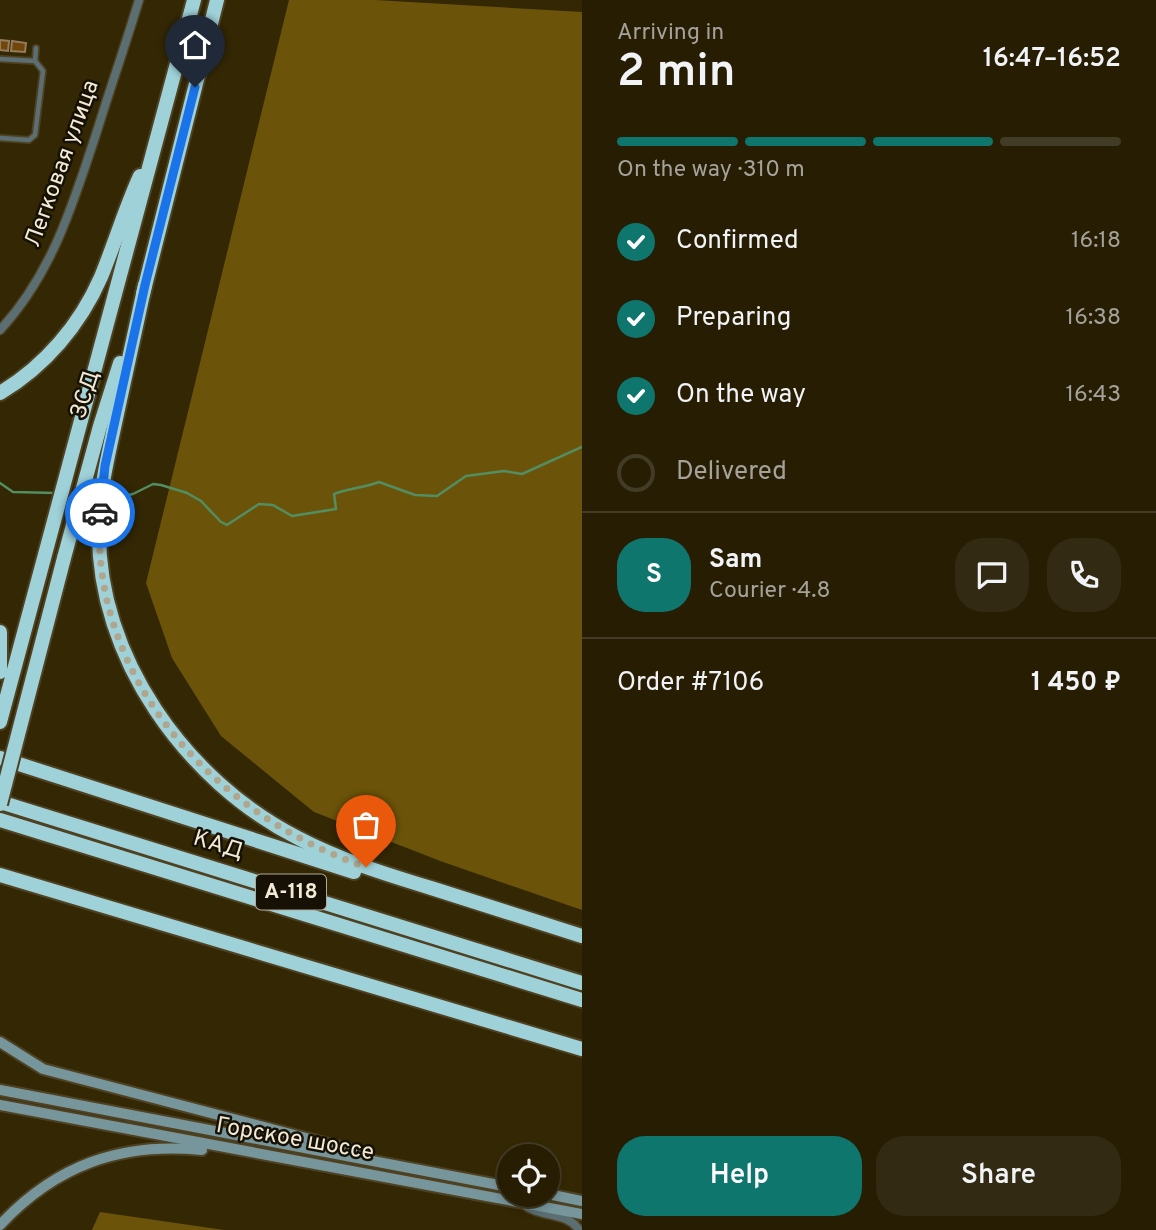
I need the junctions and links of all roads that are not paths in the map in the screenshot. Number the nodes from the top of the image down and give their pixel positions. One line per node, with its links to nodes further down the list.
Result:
1 (139, 0): 9 (street, Легковая улица)
2 (194, 0): 8 (highway, ЗСД)
3 (217, 0): 11 (highway, ЗСД)
4 (36, 48): 6 (lane)
5 (0, 59): 6 (lane)
6 (35, 61): 7 (lane)
7 (0, 138)
8 (156, 143): 10 (highway); 14 (highway, ЗСД)
9 (0, 330)
10 (0, 393)
11 (106, 428): 16 (highway, ЗСД, bridge); 19 (highway)
12 (0, 632): 13 (highway)
13 (0, 672)
14 (0, 722)
15 (0, 758): 20 (highway)
16 (0, 803): 21 (highway, КАД / А-118)
17 (0, 820): 22 (highway, КАД / А-118)
18 (0, 874): 24 (highway)
19 (582, 936)
20 (582, 945)
21 (582, 983)
22 (582, 1000)
23 (0, 1042): 28 (main road)
24 (578, 1048)
25 (0, 1090): 28 (main road, Горское шоссе)
26 (0, 1105): 27 (main road, Горское шоссе)
27 (270, 1157): 33 (main road, Горское шоссе); 38 (main road)
28 (423, 1170): 29 (main road, Горское шоссе)
29 (497, 1185)
30 (582, 1192): 31 (main road)
31 (560, 1193)
32 (560, 1196): 34 (main road)
33 (497, 1198)
34 (582, 1201)
35 (527, 1207): 40 (street)
36 (546, 1207): 37 (main road, Горское шоссе)
37 (582, 1214)
38 (0, 1225): 39 (lane)
39 (6, 1230)
40 (579, 1230)

